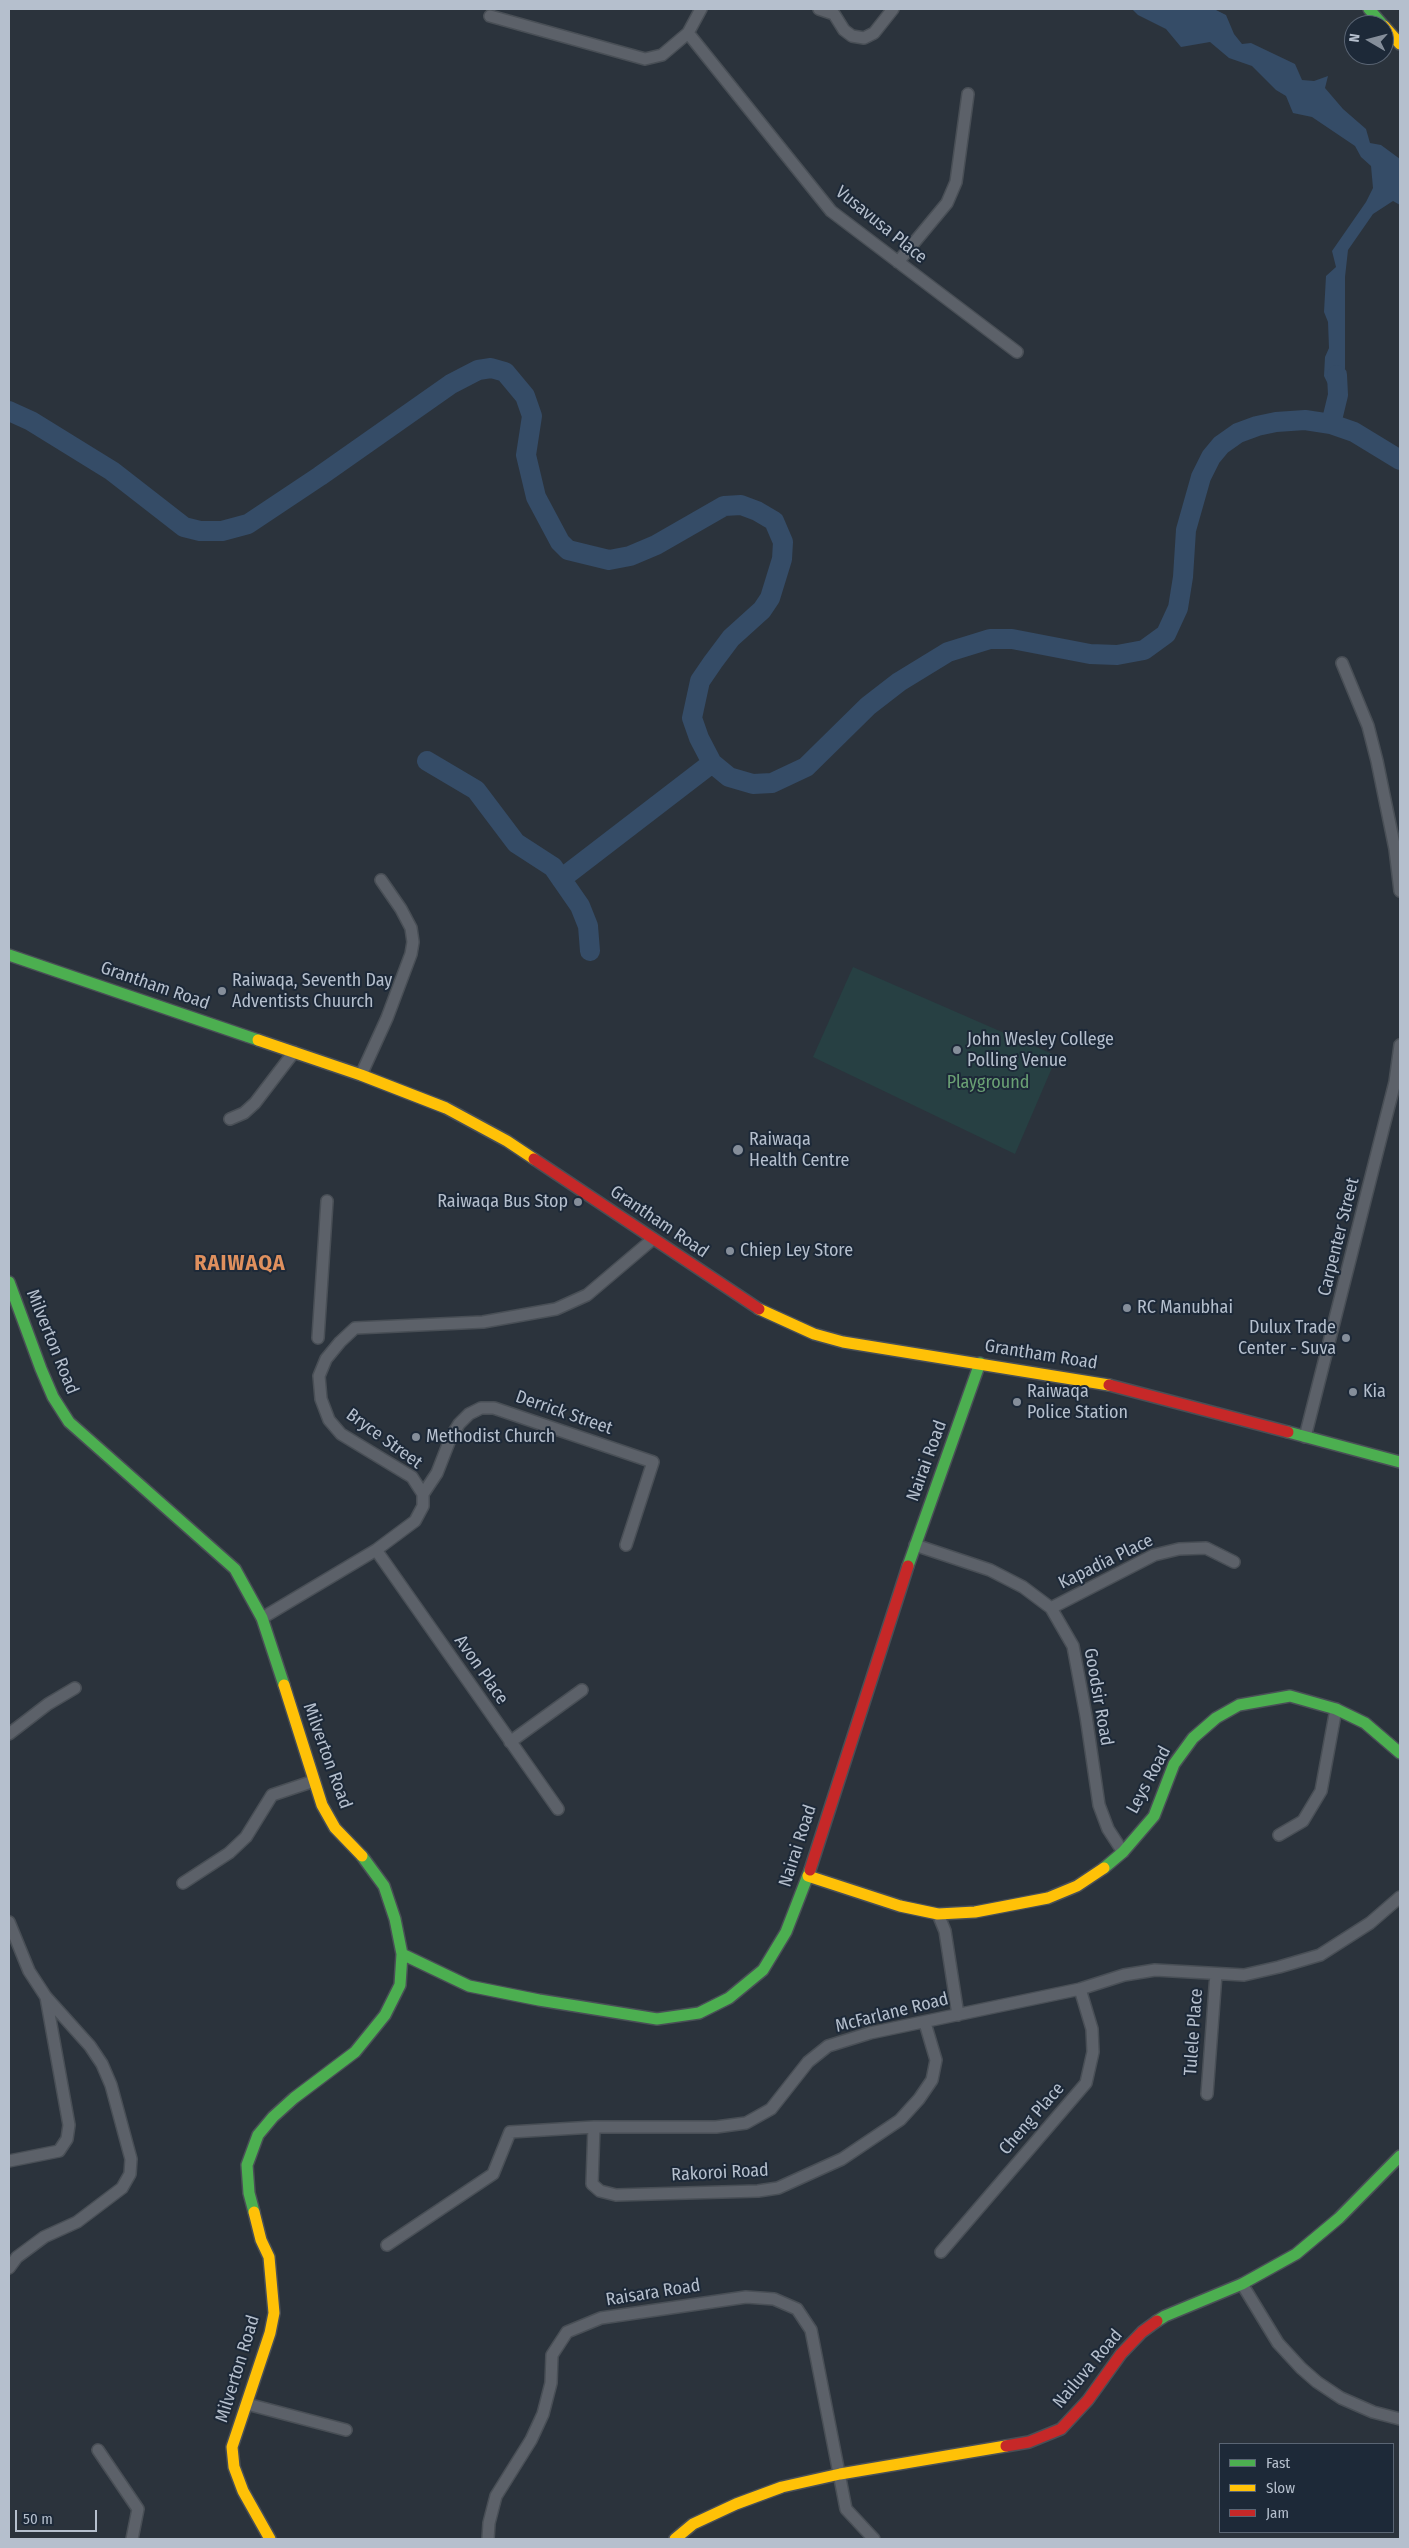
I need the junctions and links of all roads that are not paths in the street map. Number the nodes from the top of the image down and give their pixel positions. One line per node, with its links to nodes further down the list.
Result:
1 (701, 9): 5 (street)
2 (818, 9): 3 (street)
3 (893, 9)
4 (490, 16): 5 (street)
5 (688, 33): 7 (street, Vusavusa Place)
6 (968, 94): 7 (street)
7 (898, 262): 8 (street, Vusavusa Place)
8 (1017, 352)
9 (1342, 663): 11 (street)
10 (381, 880): 15 (street)
11 (1400, 891)
12 (9, 955): 14 (main road, Grantham Road)
13 (1400, 1045): 22 (street, Carpenter Street)
14 (294, 1052): 15 (main road, Grantham Road); 16 (street)
15 (361, 1074): 18 (main road, Grantham Road)
16 (230, 1119)
17 (327, 1201): 20 (street)
18 (653, 1239): 21 (main road, Grantham Road); 24 (street, Bryce Street)
19 (9, 1282): 30 (main road, Milverton Road)
20 (318, 1338)
21 (980, 1363): 22 (main road, Grantham Road); 25 (main road, Nairai Road)
22 (1306, 1437): 23 (main road, Grantham Road)
23 (1400, 1462)
24 (423, 1494): 26 (street, Derrick Street); 27 (street, Bryce Street)
25 (915, 1545): 29 (street, Goodsir Road); 41 (main road, Nairai Road)
26 (626, 1546)
27 (376, 1550): 30 (street, Bryce Street); 35 (street, Avon Place)
28 (1234, 1562): 29 (street, Kapadia Place)
29 (1051, 1608): 40 (street, Goodsir Road)
30 (262, 1618): 37 (main road, Milverton Road)
31 (74, 1688): 34 (street)
32 (582, 1690): 35 (street)
33 (1336, 1708): 36 (main road, Leys Road); 39 (street); 40 (main road, Leys Road)
34 (9, 1734)
35 (510, 1742): 38 (street, Avon Place)
36 (1400, 1753)
37 (314, 1780): 42 (street); 46 (main road, Milverton Road)
38 (558, 1809)
39 (1279, 1835)
40 (1123, 1852): 44 (main road, Leys Road)
41 (808, 1876): 44 (main road, Leys Road); 46 (main road, Nairai Road)
42 (184, 1883)
43 (1400, 1897): 47 (street, McFarlane Road)
44 (938, 1914): 50 (street)
45 (9, 1922): 49 (street)
46 (402, 1954): 60 (main road, Milverton Road)
47 (1216, 1974): 48 (street, McFarlane Road); 52 (street, Tulele Place)
48 (1080, 1988): 50 (street, McFarlane Road); 57 (street, Cheng Place)
49 (46, 1997): 55 (street); 58 (street)
50 (958, 2015): 51 (street, McFarlane Road)
51 (925, 2023): 53 (street, McFarlane Road); 53 (street, Rakoroi Road)
52 (1207, 2094)
53 (594, 2127): 56 (street, McFarlane Road)
54 (1400, 2156): 59 (main road, Nailuva Road)
55 (9, 2161)
56 (387, 2245)
57 (941, 2252)
58 (9, 2268)
59 (1242, 2284): 61 (street); 64 (main road, Nailuva Road)
60 (247, 2404): 62 (street); 66 (main road, Milverton Road)
61 (1400, 2419)
62 (346, 2430)
63 (98, 2450): 65 (street)
64 (840, 2474): 67 (street, Raisara Road); 68 (main road, Nailuva Road); 69 (street, Raisara Road)
65 (132, 2539)
66 (270, 2539)
67 (488, 2539)
68 (675, 2539)
69 (874, 2539)

